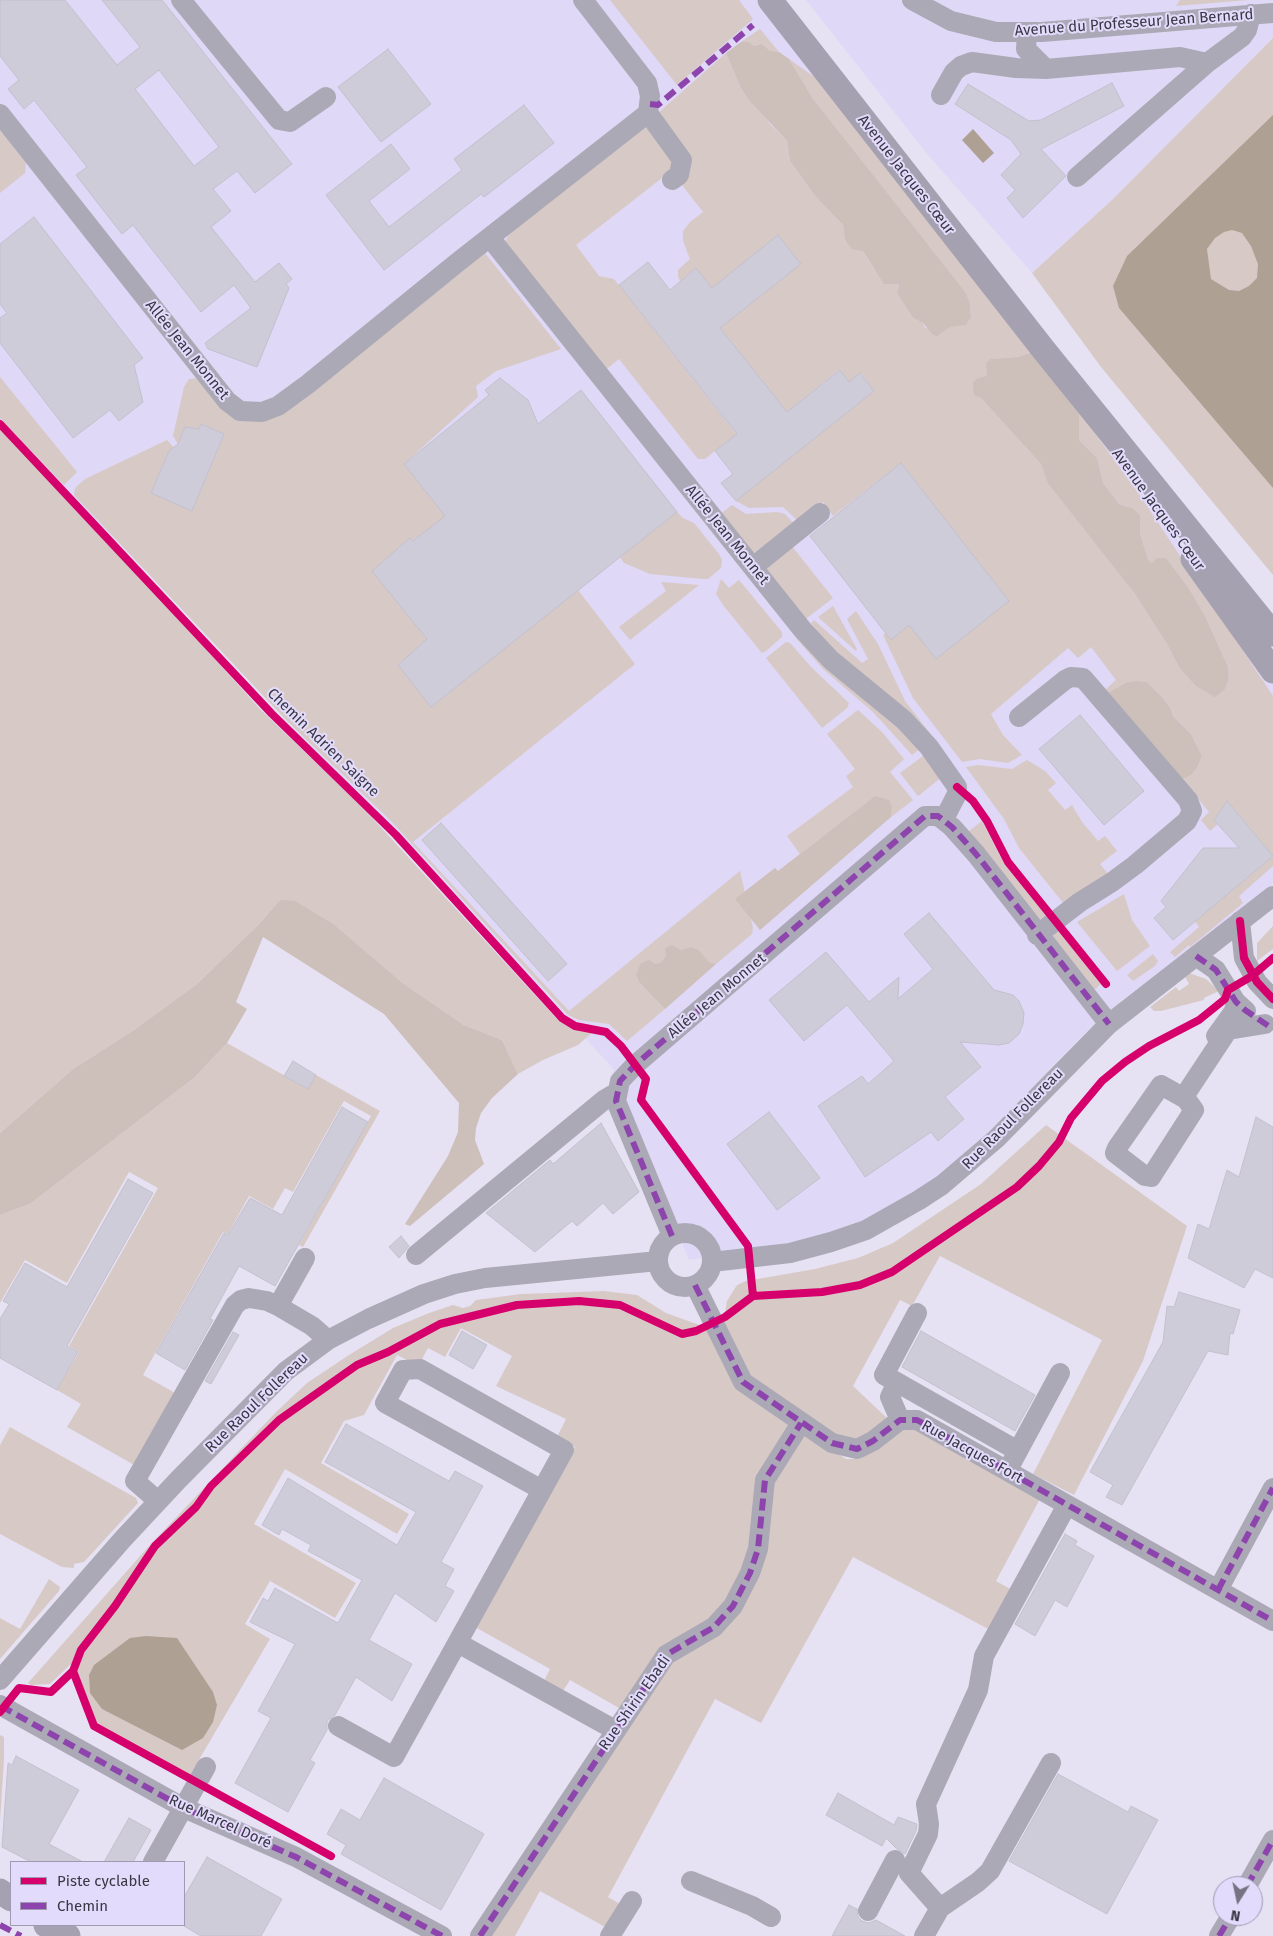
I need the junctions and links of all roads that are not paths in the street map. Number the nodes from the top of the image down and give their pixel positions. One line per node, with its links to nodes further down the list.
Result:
1 (181, 0): 11 (street)
2 (583, 0): 12 (street)
3 (770, 0): 17 (main road, Avenue Jacques Cœur)
4 (912, 0): 7 (street, Avenue du Professeur Jean Bernard)
5 (1273, 13): 6 (street, Avenue du Professeur Jean Bernard)
6 (1251, 14): 7 (street, Avenue du Professeur Jean Bernard); 8 (street)
7 (1027, 32): 9 (street)
8 (1207, 63): 9 (street); 14 (street)
9 (1046, 69): 10 (street)
10 (941, 95)
11 (326, 97)
12 (648, 113): 15 (street); 16 (street, Allée Jean Monnet)
13 (0, 114): 16 (street, Allée Jean Monnet)
14 (1077, 177)
15 (672, 180)
16 (490, 239): 19 (street, Allée Jean Monnet)
17 (1043, 349): 20 (main road, Avenue Jacques Cœur); 21 (main road, Avenue Jacques Cœur)
18 (820, 513): 19 (street)
19 (753, 567): 23 (street, Allée Jean Monnet)
20 (1273, 634)
21 (1273, 671)
22 (1019, 717): 26 (street)
23 (944, 819): 26 (street); 32 (street, Allée Jean Monnet)
24 (1273, 896): 25 (street, Rue Raoul Follereau)
25 (1240, 921): 27 (street, Rue Raoul Follereau); 28 (street)
26 (1037, 936): 30 (street)
27 (1196, 956): 29 (street); 30 (street, Rue Raoul Follereau)
28 (1273, 999)
29 (1236, 1002): 31 (street); 31 (street)
30 (1109, 1024): 37 (street, Rue Raoul Follereau)
31 (1269, 1026)
32 (616, 1093): 33 (street); 34 (street)
33 (672, 1236): 36 (street); 37 (street)
34 (416, 1255)
35 (305, 1258): 39 (street)
36 (658, 1261): 38 (street); 41 (street, Rue Raoul Follereau)
37 (712, 1262): 38 (street)
38 (695, 1285): 45 (street, Rue Jacques Fort)
39 (278, 1306): 41 (street); 50 (street)
40 (917, 1313): 43 (street)
41 (328, 1340): 50 (street, Rue Raoul Follereau)
42 (1060, 1373): 46 (street)
43 (897, 1382): 44 (street); 46 (street)
44 (900, 1420): 45 (street, Rue Jacques Fort); 47 (street, Rue Jacques Fort)
45 (801, 1423): 58 (street, Rue Shirin Ebadi)
46 (1018, 1451): 47 (street)
47 (1007, 1471): 51 (street, Rue Jacques Fort)
48 (1273, 1488): 52 (street)
49 (542, 1490): 49 (street); 54 (street)
50 (158, 1501): 55 (street, Rue Raoul Follereau)
51 (1067, 1505): 52 (street, Rue Jacques Fort); 68 (street)
52 (1218, 1590): 53 (street, Rue Jacques Fort)
53 (1273, 1621)
54 (458, 1642): 57 (street); 58 (street)
55 (0, 1680)
56 (0, 1705): 61 (street, Rue Marcel Doré)
57 (338, 1726)
58 (615, 1730): 73 (street, Rue Shirin Ebadi)
59 (1051, 1763): 68 (street)
60 (206, 1767): 61 (street)
61 (184, 1808): 64 (street); 71 (street, Rue Marcel Doré)
62 (1273, 1840): 65 (street)
63 (895, 1860): 69 (street)
64 (154, 1861)
65 (1253, 1876)
66 (691, 1881): 70 (street)
67 (632, 1901): 74 (street)
68 (940, 1908): 75 (street)
69 (868, 1910)
70 (771, 1917)
71 (417, 1930): 72 (street, Rue Marcel Doré)
72 (442, 1936)
73 (480, 1936)
74 (610, 1936)
75 (924, 1936)

